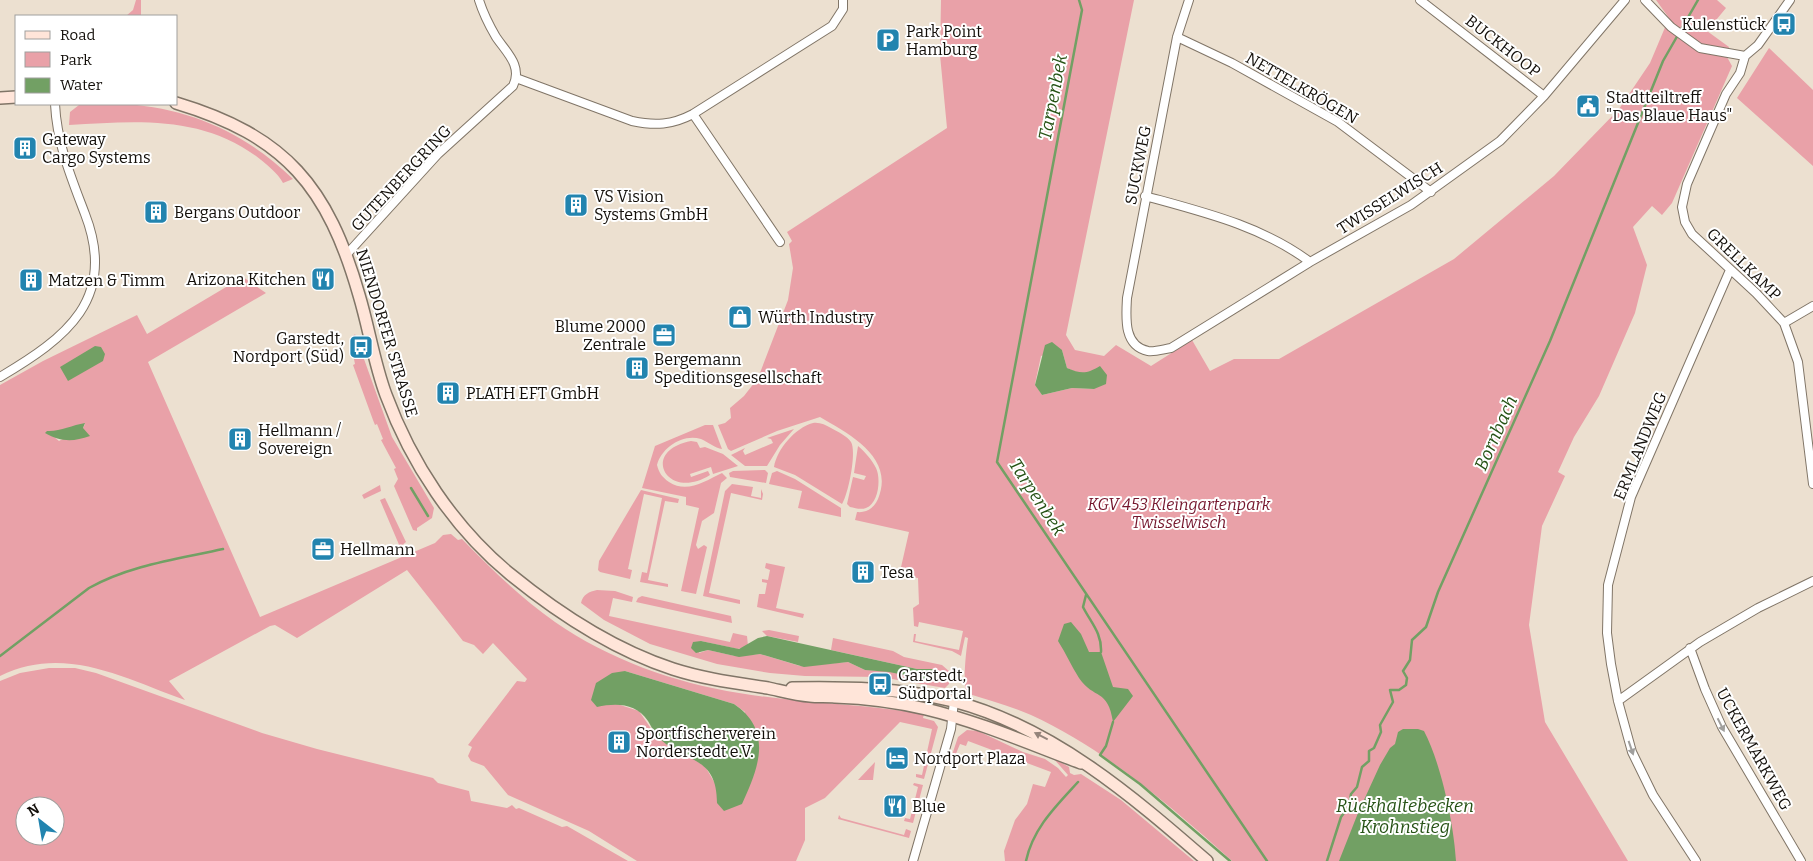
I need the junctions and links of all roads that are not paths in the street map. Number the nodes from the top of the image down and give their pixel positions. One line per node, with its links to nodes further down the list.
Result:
1 (480, 0): 10 (street)
2 (843, 0): 16 (street)
3 (1189, 0): 8 (street, SUCKWEG)
4 (1420, 0): 11 (street, BUCKHOOP)
5 (1625, 0): 11 (street, TWISSELWISCH)
6 (1645, 0): 9 (street)
7 (1790, 0): 9 (street)
8 (1177, 38): 17 (street, NETTELKRÖGEN); 18 (street, SUCKWEG)
9 (1745, 56): 22 (street, GRELLKAMP)
10 (516, 78): 16 (street); 20 (street, GUTENBERGRING)
11 (1544, 96): 17 (street, TWISSELWISCH)
12 (15, 97): 13 (main road)
13 (0, 98)
14 (178, 104): 20 (main road, NIENDORFER STRASSE)
15 (56, 105): 26 (street)
16 (693, 114): 19 (street)
17 (1431, 192): 21 (street, TWISSELWISCH)
18 (1145, 196): 21 (street); 25 (street, SUCKWEG)
19 (780, 242)
20 (347, 254): 30 (main road, NIENDORFER STRASSE)
21 (1310, 262): 25 (street, TWISSELWISCH)
22 (1730, 270): 24 (street, GRELLKAMP); 32 (street, ERMLANDWEG)
23 (1813, 306): 24 (street)
24 (1784, 324): 27 (street, GRELLKAMP)
25 (1130, 338)
26 (0, 377)
27 (1813, 484)
28 (1813, 581): 29 (street)
29 (1690, 648): 32 (street); 38 (street, UCKERMARKWEG, one-way to 38)
30 (768, 688): 31 (main road, NIENDORFER STRASSE); 33 (main road, NIENDORFER STRASSE)
31 (954, 701): 33 (street); 34 (main road, NIENDORFER STRASSE, one-way to 31)
32 (1618, 701): 37 (street, ERMLANDWEG, one-way to 37)
33 (952, 716): 34 (main road, NIENDORFER STRASSE); 35 (street)
34 (1081, 763): 36 (main road, NIENDORFER STRASSE)
35 (913, 861)
36 (1207, 861)
37 (1696, 861)
38 (1801, 861)

